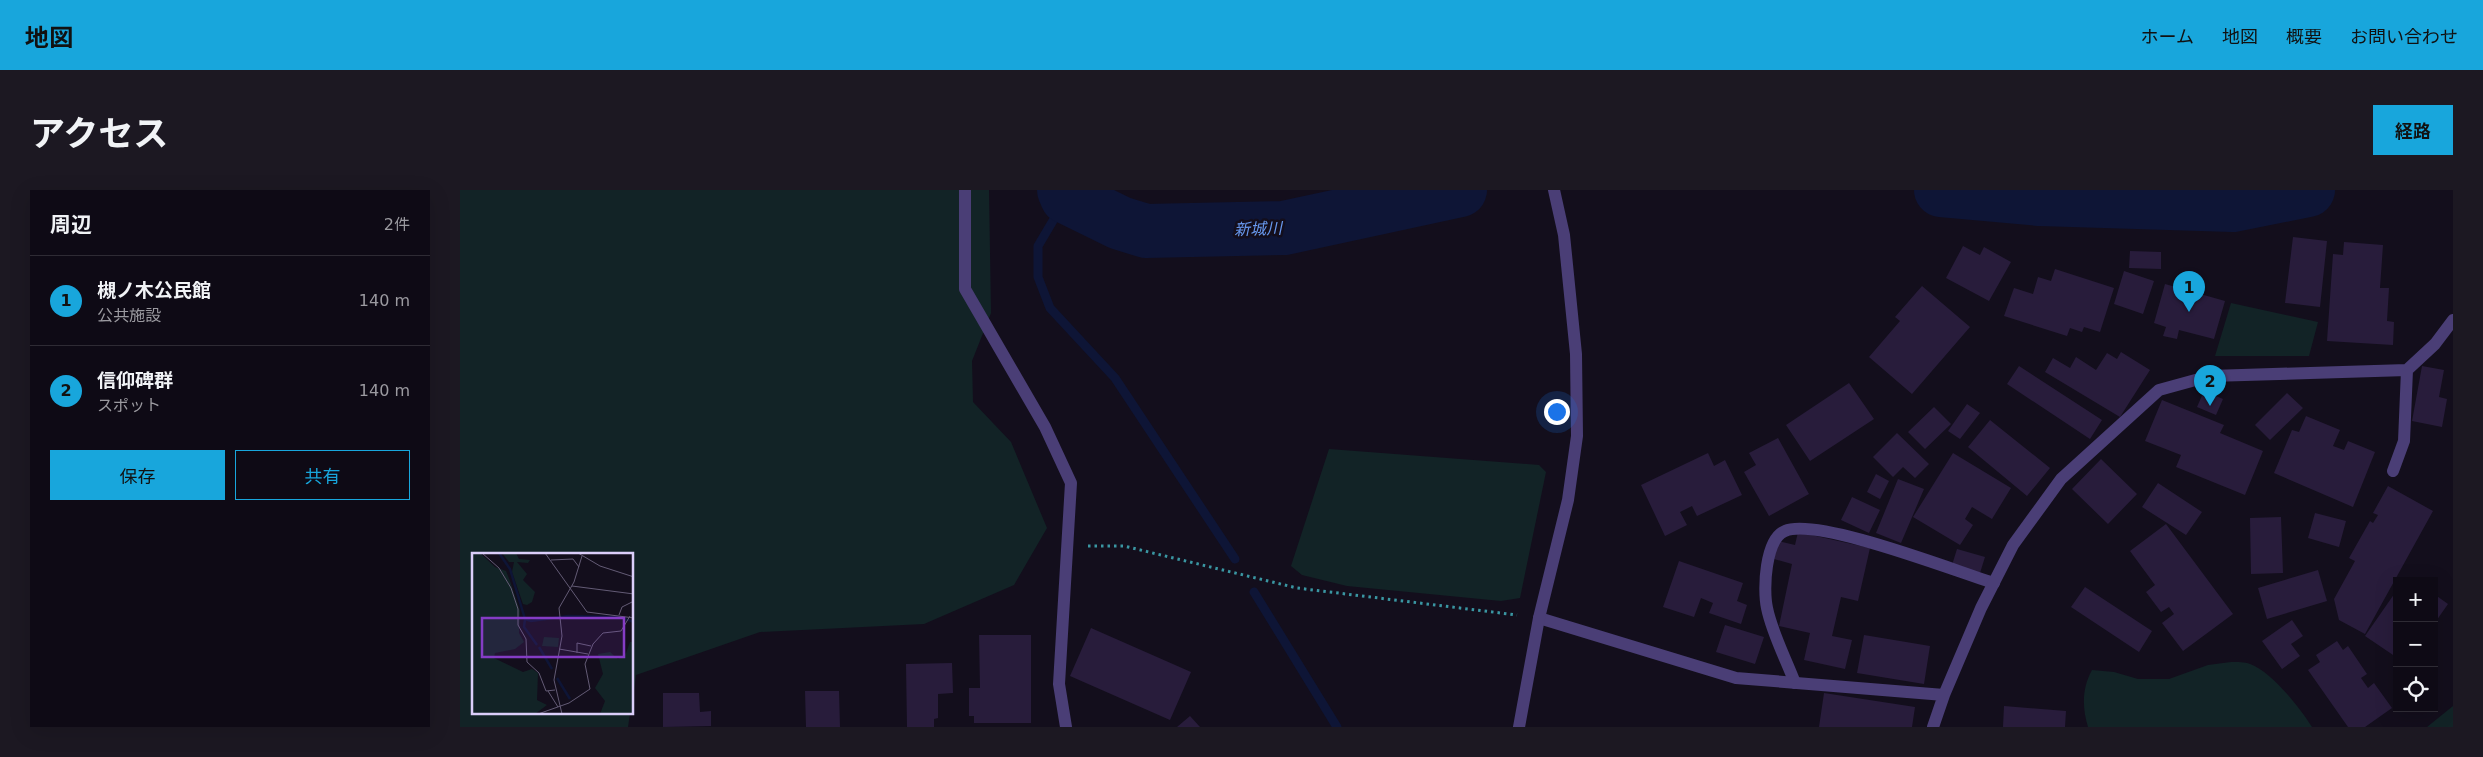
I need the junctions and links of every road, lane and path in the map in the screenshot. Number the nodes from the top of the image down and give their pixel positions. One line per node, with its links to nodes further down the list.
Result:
1 (965, 190): 6 (street)
2 (1554, 190): 8 (street)
3 (2453, 320): 4 (street)
4 (2407, 370): 5 (street); 7 (street)
5 (2393, 471)
6 (1067, 546): 8 (path); 11 (street)
7 (1994, 583): 9 (street); 10 (street)
8 (1539, 618): 9 (street); 12 (street)
9 (1795, 683): 10 (street)
10 (1944, 695): 13 (street)
11 (1066, 727)
12 (1519, 727)
13 (1933, 727)

